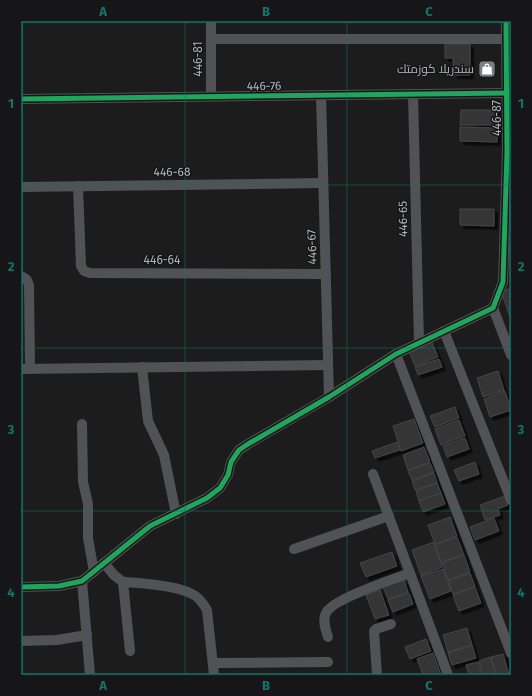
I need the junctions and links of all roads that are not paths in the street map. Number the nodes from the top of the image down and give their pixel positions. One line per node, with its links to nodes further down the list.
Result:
1 (211, 21): 3 (street, 446-81)
2 (506, 21): 4 (street, 446-87)
3 (211, 39): 4 (street); 9 (street, 446-81)
4 (506, 39): 5 (street, 446-87)
5 (509, 63): 6 (street, 446-87)
6 (506, 93): 7 (street, 446-76); 11 (street, 446-87)
7 (413, 94): 8 (street, 446-76); 20 (street, 446-65)
8 (321, 95): 9 (street, 446-76); 12 (street, 446-67)
9 (211, 96): 10 (street, 446-76)
10 (21, 98)
11 (509, 152): 15 (street, 446-87)
12 (323, 183): 14 (street, 446-68); 16 (street, 446-67)
13 (21, 186): 14 (street, 446-68)
14 (78, 186): 16 (street, 446-64)
15 (508, 259): 18 (street, 446-87)
16 (326, 274): 23 (street, 446-67)
17 (21, 276): 25 (street)
18 (493, 308): 19 (street); 22 (street)
19 (444, 331): 20 (street); 29 (street)
20 (419, 343): 21 (street)
21 (396, 354): 26 (street); 44 (street)
22 (511, 354)
23 (328, 365): 24 (street); 26 (street, 446-67)
24 (142, 367): 25 (street); 30 (street)
25 (25, 368)
26 (329, 397): 30 (street)
27 (82, 424): 34 (street)
28 (374, 474): 31 (street)
29 (511, 500)
30 (176, 514): 33 (street)
31 (389, 516): 32 (street); 35 (street)
32 (294, 549)
33 (104, 563): 34 (street); 37 (street)
34 (94, 572): 36 (street)
35 (410, 573): 41 (street); 50 (street)
36 (82, 581): 38 (street); 40 (street)
37 (123, 582): 43 (street); 46 (street)
38 (21, 587)
39 (391, 624): 49 (street)
40 (87, 635): 42 (street); 47 (street)
41 (328, 637)
42 (21, 641)
43 (130, 651)
44 (511, 653)
45 (328, 662): 46 (street)
46 (214, 663): 48 (street)
47 (90, 675)
48 (214, 675)
49 (377, 675)
50 (448, 675)

